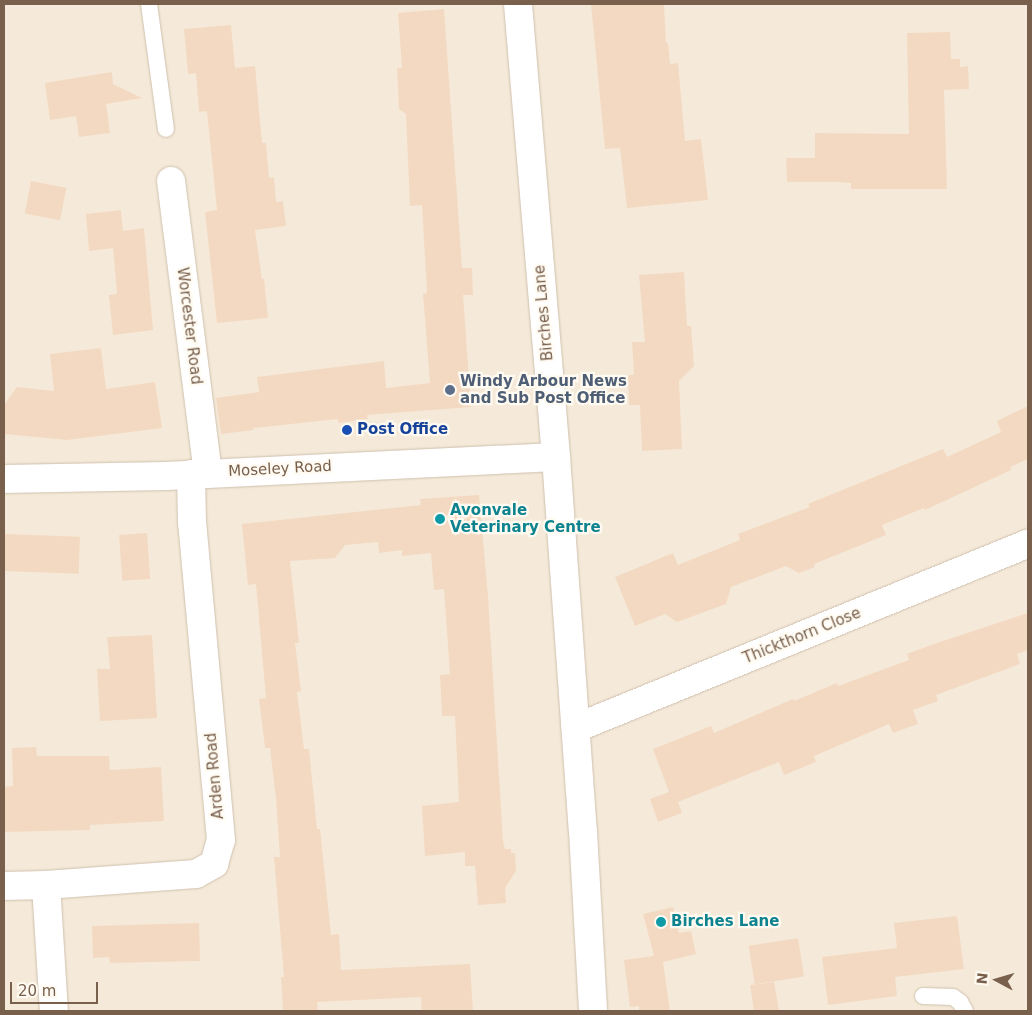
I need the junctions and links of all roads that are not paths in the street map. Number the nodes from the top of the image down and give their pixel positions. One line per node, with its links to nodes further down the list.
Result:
1 (149, 4): 3 (lane)
2 (518, 4): 5 (street, Birches Lane)
3 (166, 129)
4 (171, 181): 6 (street, Worcester Road)
5 (556, 457): 6 (street, Moseley Road); 9 (street, Birches Lane)
6 (199, 473): 7 (street, Moseley Road); 10 (street, Arden Road)
7 (4, 478)
8 (1028, 544): 9 (street, Thickthorn Close)
9 (576, 728): 14 (street, Birches Lane)
10 (46, 885): 11 (street, Arden Road); 13 (street)
11 (4, 886)
12 (923, 996): 15 (lane)
13 (54, 1011)
14 (592, 1011)
15 (965, 1011)

